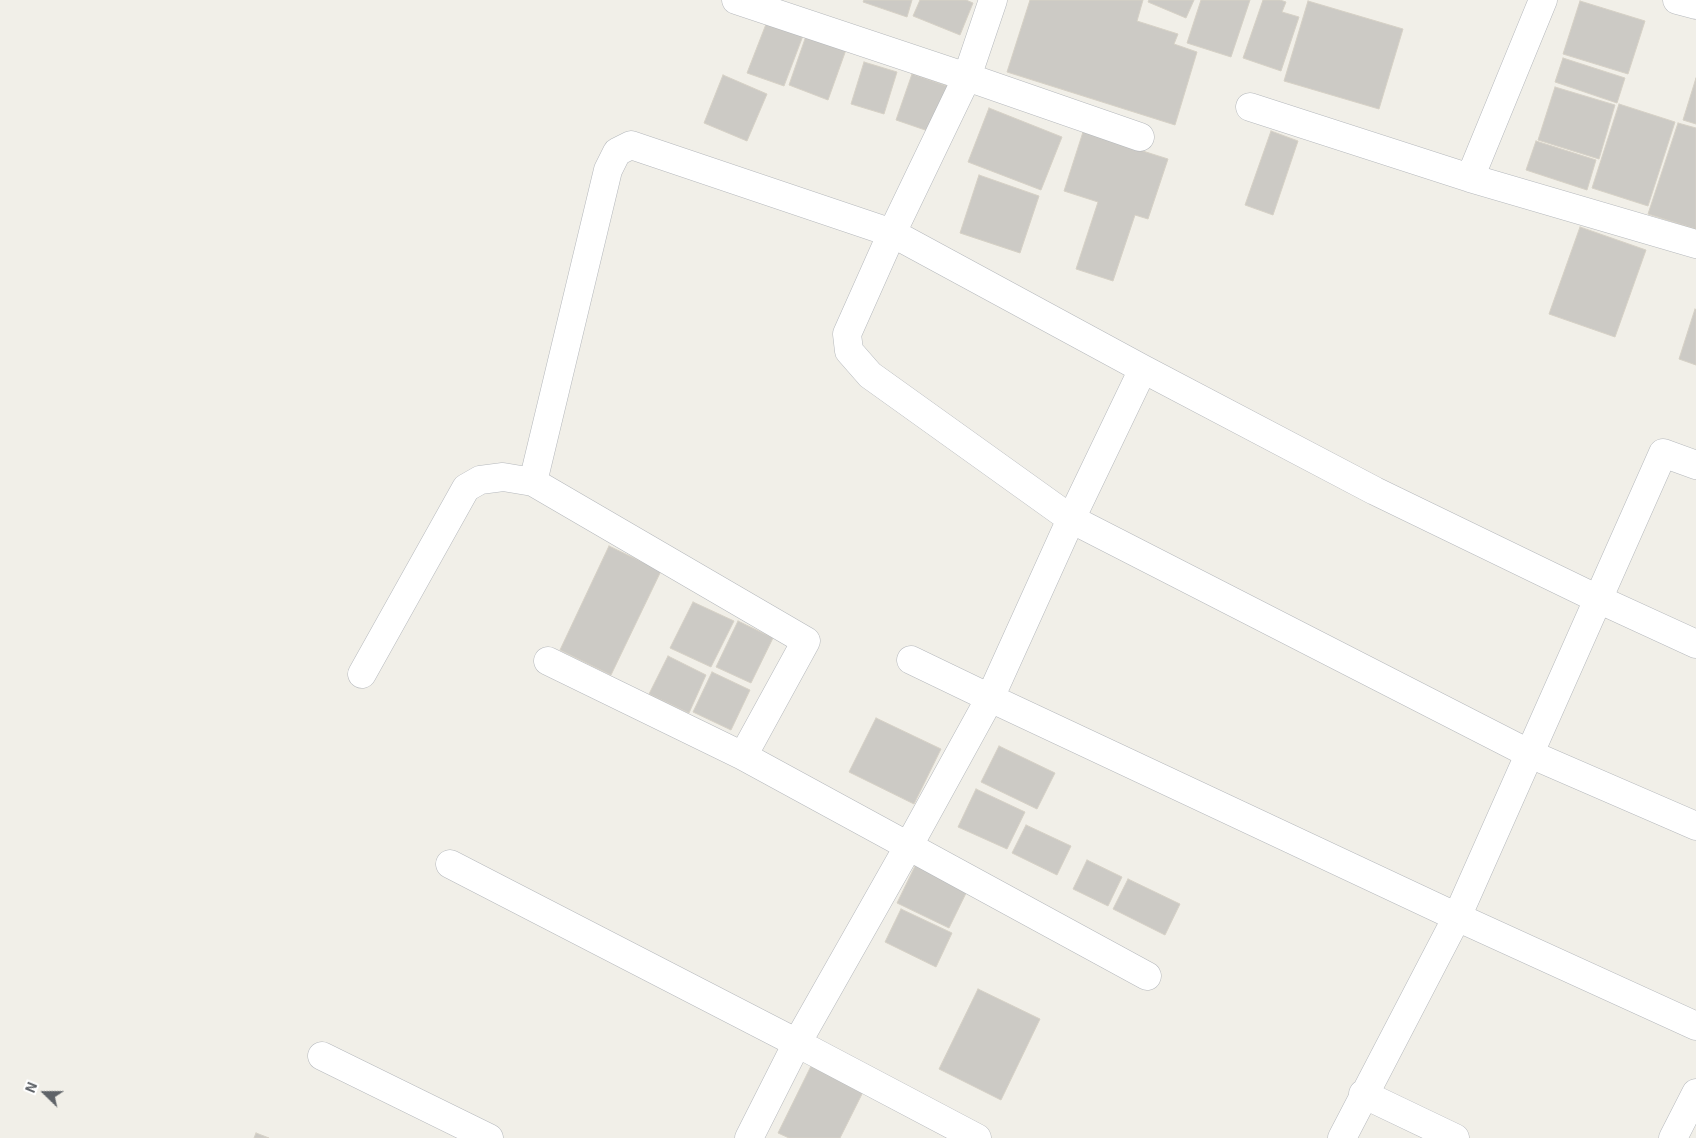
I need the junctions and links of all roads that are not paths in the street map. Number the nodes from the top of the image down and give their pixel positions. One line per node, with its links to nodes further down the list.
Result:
1 (736, 0): 6 (street)
2 (993, 0): 6 (street)
3 (1543, 0): 9 (street)
4 (1677, 0): 5 (street)
5 (1696, 5)
6 (967, 77): 8 (street); 10 (street)
7 (1250, 107): 9 (street)
8 (1140, 137)
9 (1470, 178): 11 (street)
10 (892, 232): 12 (street); 14 (street); 15 (street)
11 (1696, 244)
12 (1143, 369): 15 (street); 16 (street)
13 (1696, 465): 16 (street)
14 (533, 482): 20 (street); 23 (street)
15 (1071, 519): 21 (street); 22 (street)
16 (1598, 599): 17 (street); 22 (street)
17 (1696, 644)
18 (911, 660): 21 (street)
19 (548, 661): 23 (street)
20 (362, 674)
21 (990, 698): 25 (street); 27 (street)
22 (1530, 754): 24 (street); 27 (street)
23 (743, 756): 25 (street)
24 (1696, 826)
25 (908, 847): 28 (street); 30 (street)
26 (450, 864): 30 (street)
27 (1458, 917): 29 (street); 33 (street)
28 (1147, 976)
29 (1696, 1026)
30 (797, 1043): 35 (street); 36 (street)
31 (322, 1056): 34 (street)
32 (1696, 1093): 39 (street)
33 (1364, 1094): 37 (street); 38 (street)
34 (489, 1138)
35 (749, 1138)
36 (977, 1138)
37 (1342, 1138)
38 (1455, 1138)
39 (1673, 1138)

